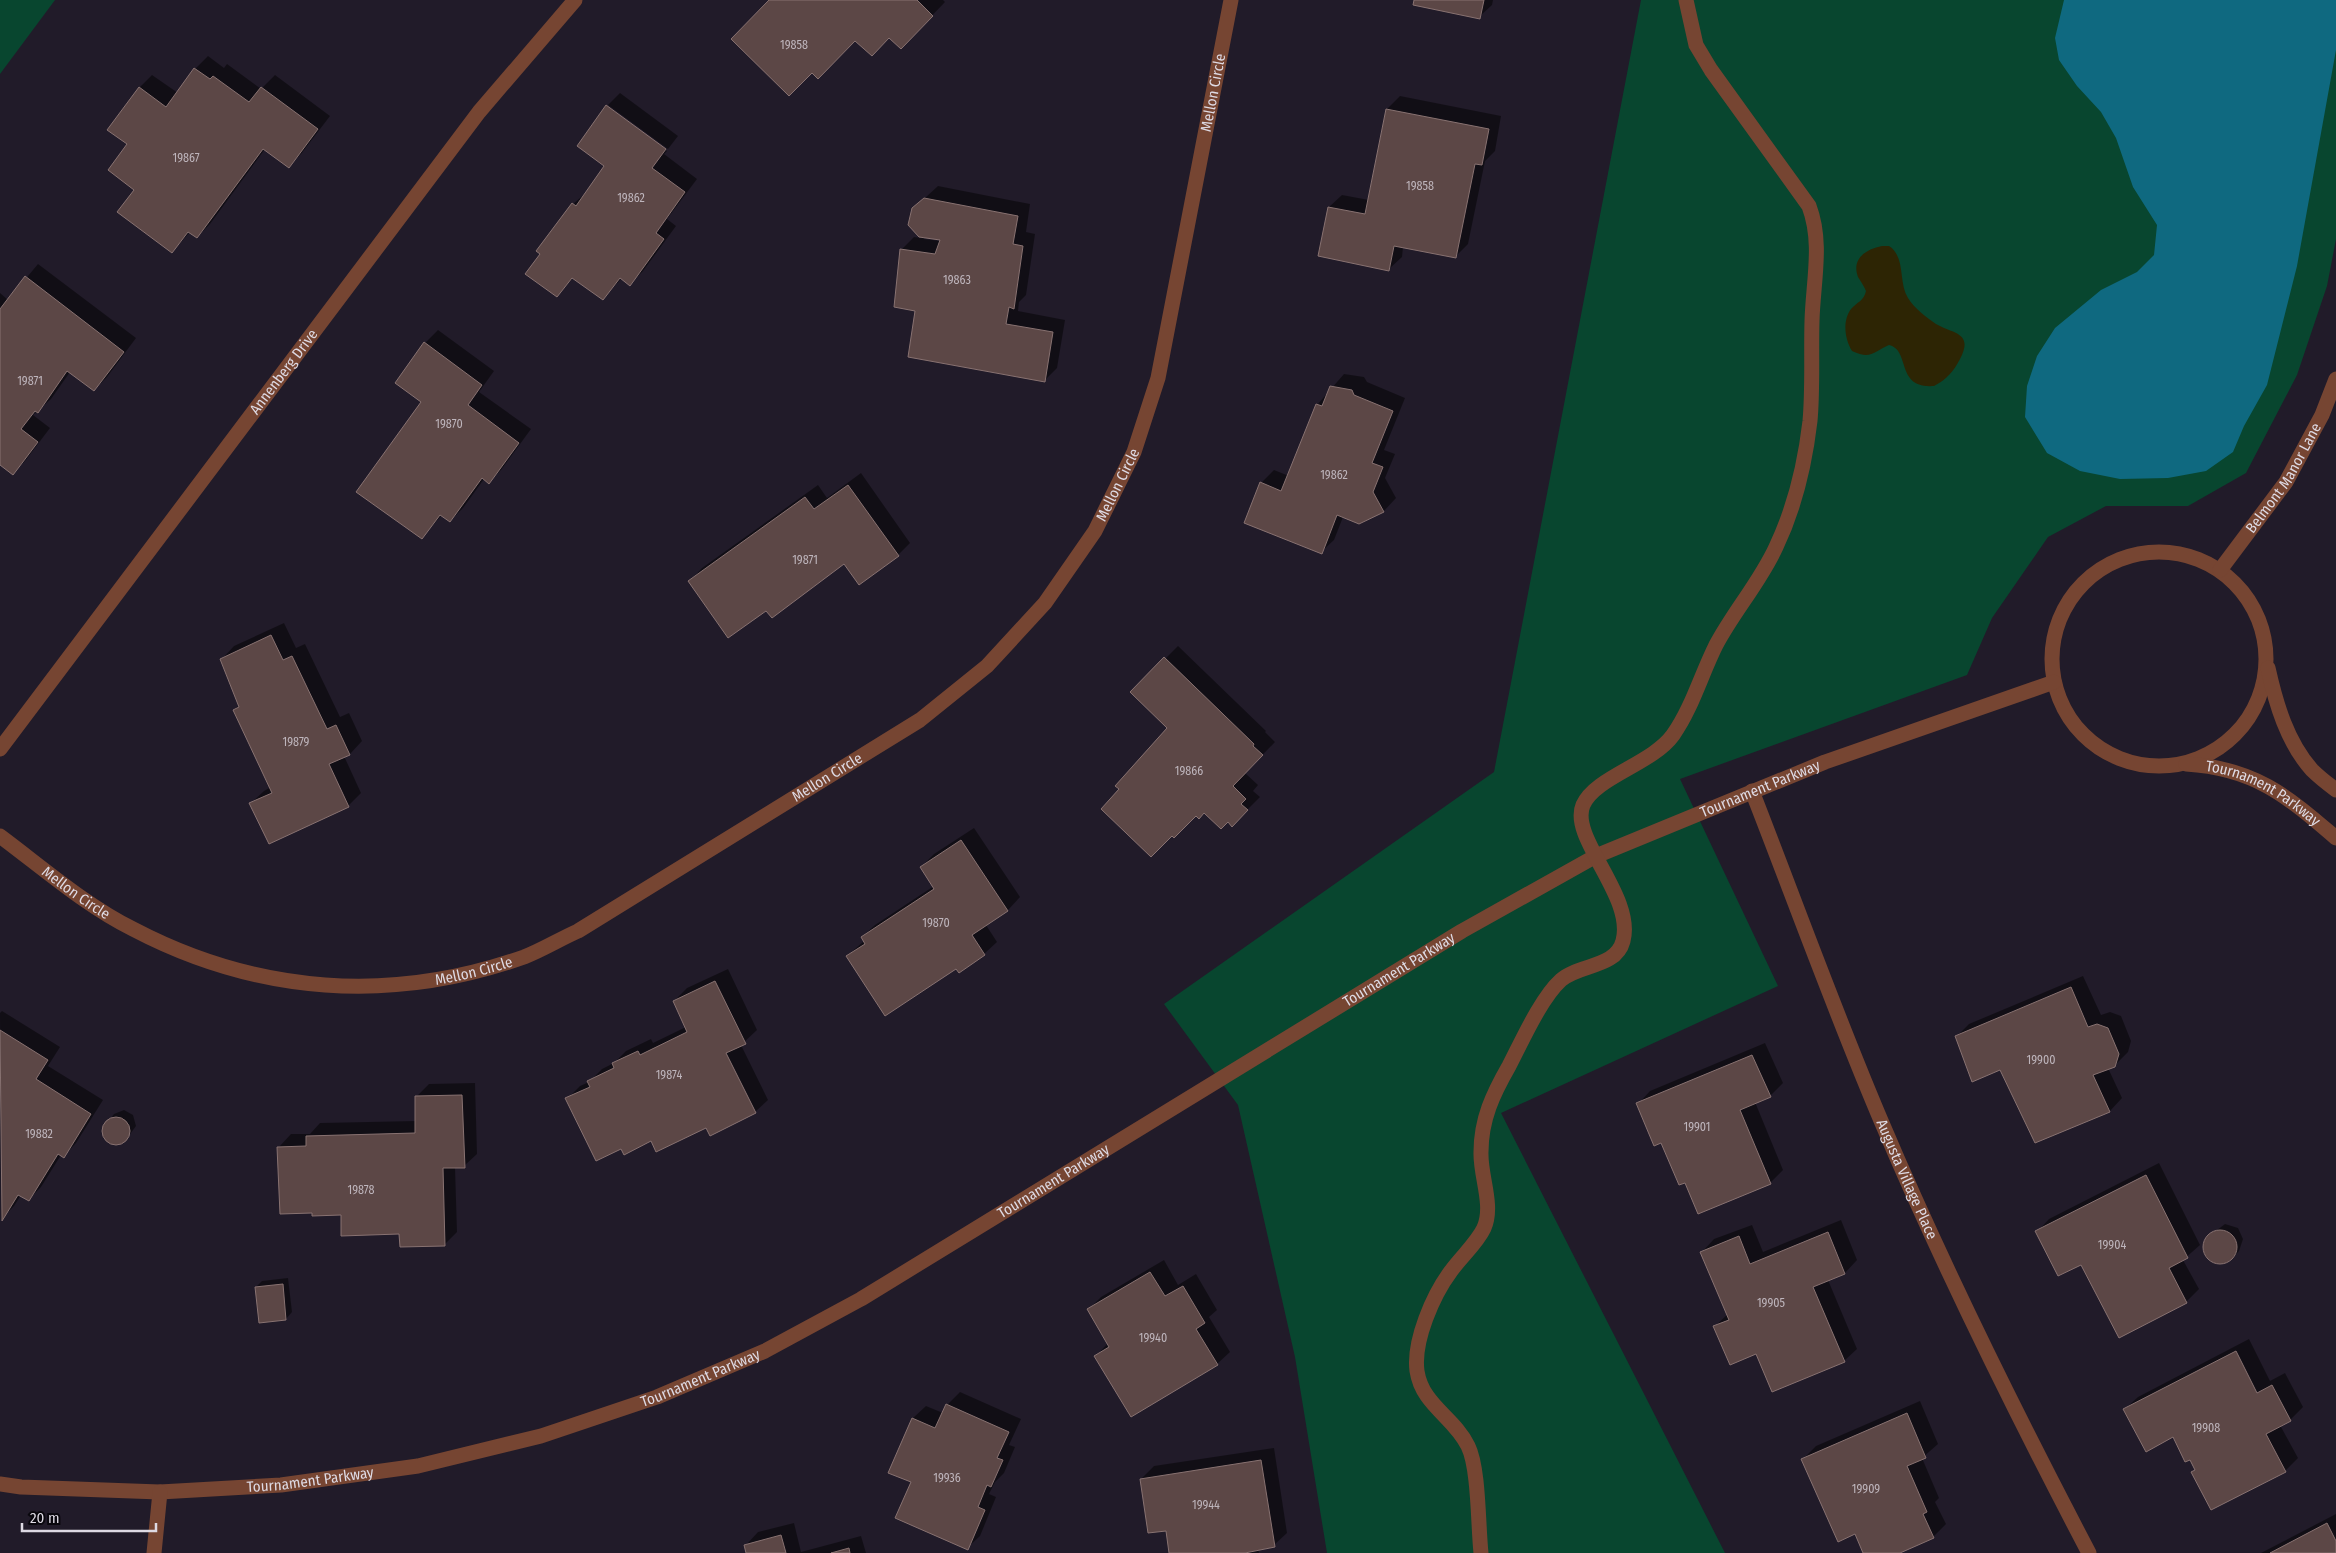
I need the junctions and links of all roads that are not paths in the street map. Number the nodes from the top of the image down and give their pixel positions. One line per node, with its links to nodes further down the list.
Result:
1 (576, 0): 8 (street, Annenberg Drive)
2 (1231, 0): 12 (street, Mellon Circle)
3 (1686, 0): 14 (street)
4 (2336, 379): 5 (street, Belmont Manor Lane)
5 (2220, 570): 6 (street, Tournament Parkway); 7 (street, Tournament Parkway)
6 (2266, 660): 9 (street, Tournament Parkway); 10 (street, Tournament Parkway)
7 (2054, 682): 9 (street, Tournament Parkway); 11 (street, Tournament Parkway)
8 (0, 750)
9 (2182, 763): 13 (street, Tournament Parkway)
10 (2336, 790)
11 (1752, 791): 14 (street, Tournament Parkway); 19 (street, Augusta Village Place)
12 (0, 836)
13 (2336, 838)
14 (1596, 856): 16 (street, Tournament Parkway); 18 (street)
15 (0, 1484): 16 (street, Tournament Parkway)
16 (160, 1492): 17 (street)
17 (154, 1553)
18 (1481, 1553)
19 (2089, 1553)

